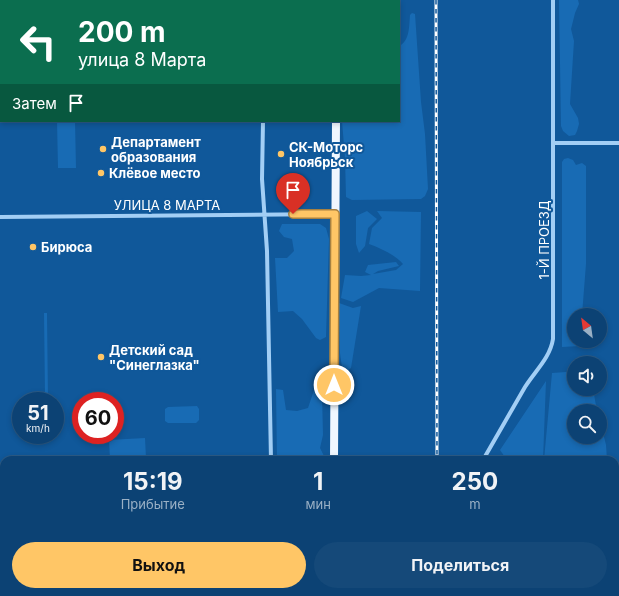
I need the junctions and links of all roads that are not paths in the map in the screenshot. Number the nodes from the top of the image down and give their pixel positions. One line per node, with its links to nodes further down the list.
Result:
1 (553, 0): 4 (street, 1-Й ПРОЕЗД)
2 (263, 122): 6 (street)
3 (336, 122): 7 (main road)
4 (553, 143): 5 (street); 11 (street, 1-Й ПРОЕЗД)
5 (619, 144)
6 (265, 214): 7 (street, УЛИЦА 8 МАРТА); 8 (street, УЛИЦА 8 МАРТА); 9 (street)
7 (335, 214): 10 (main road)
8 (0, 217)
9 (271, 456)
10 (334, 456)
11 (485, 456)

